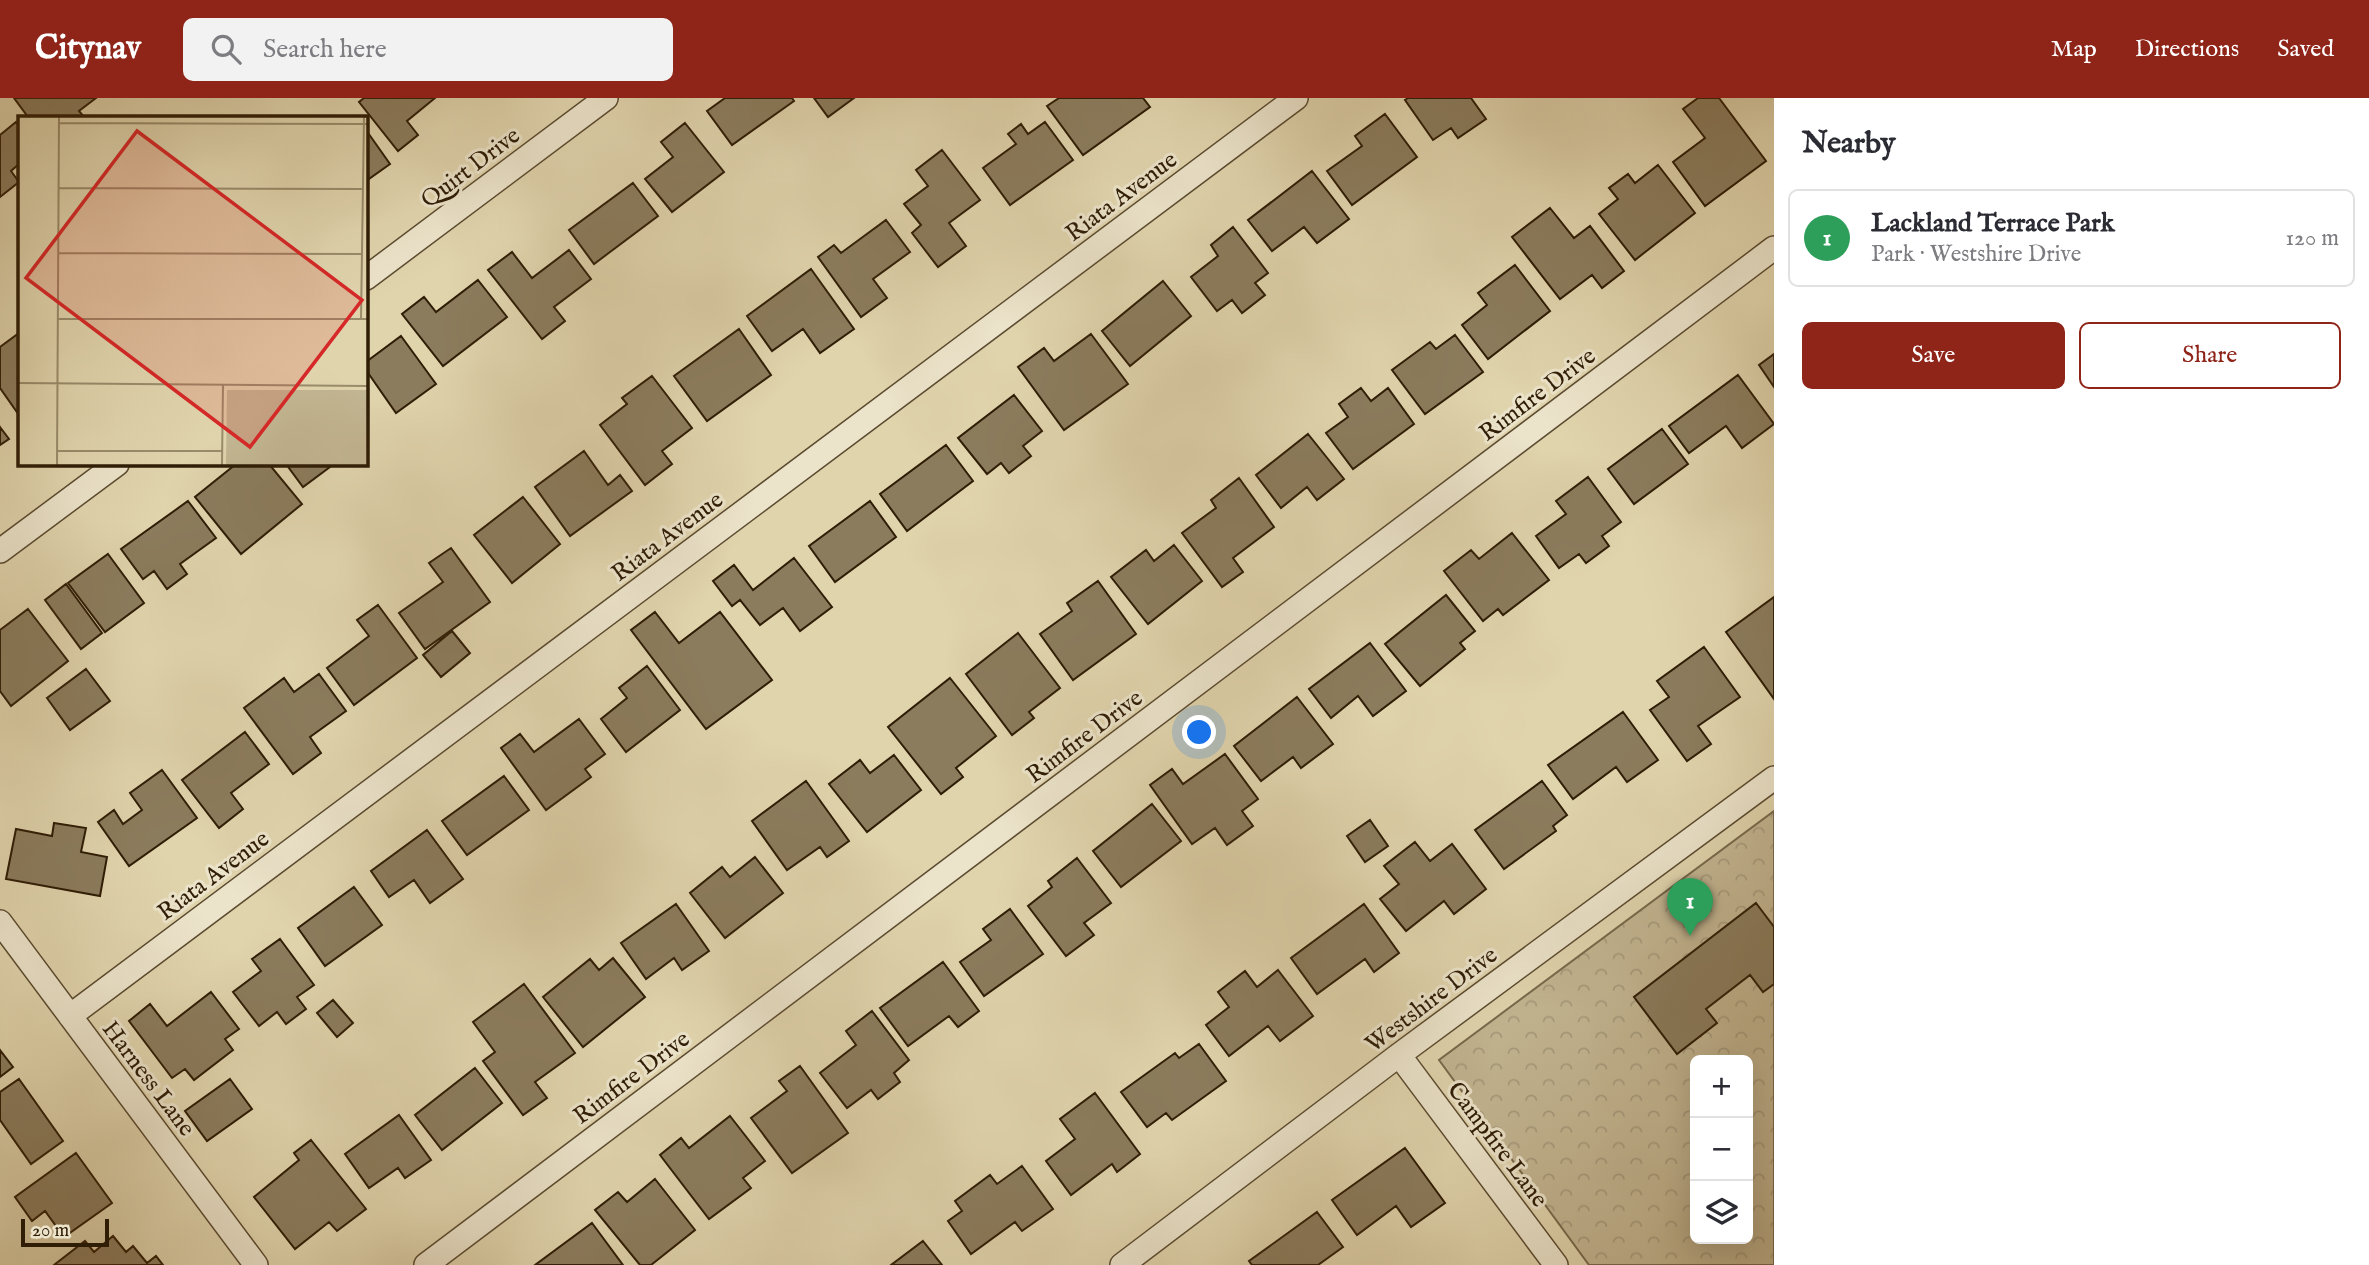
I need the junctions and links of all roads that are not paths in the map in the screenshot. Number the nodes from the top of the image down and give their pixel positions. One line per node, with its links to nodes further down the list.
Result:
1 (606, 98): 4 (street, Quirt Drive)
2 (1296, 98): 9 (street, Riata Avenue)
3 (1774, 248): 12 (street, Rimfire Drive)
4 (368, 276)
5 (114, 466): 6 (street)
6 (0, 551)
7 (1774, 778): 10 (street, Westshire Drive)
8 (0, 922): 9 (street, Harness Lane)
9 (70, 1016): 11 (street, Harness Lane)
10 (1399, 1055): 13 (street, Westshire Drive); 14 (street, Campfire Lane)
11 (257, 1265)
12 (426, 1265)
13 (1122, 1265)
14 (1556, 1265)

